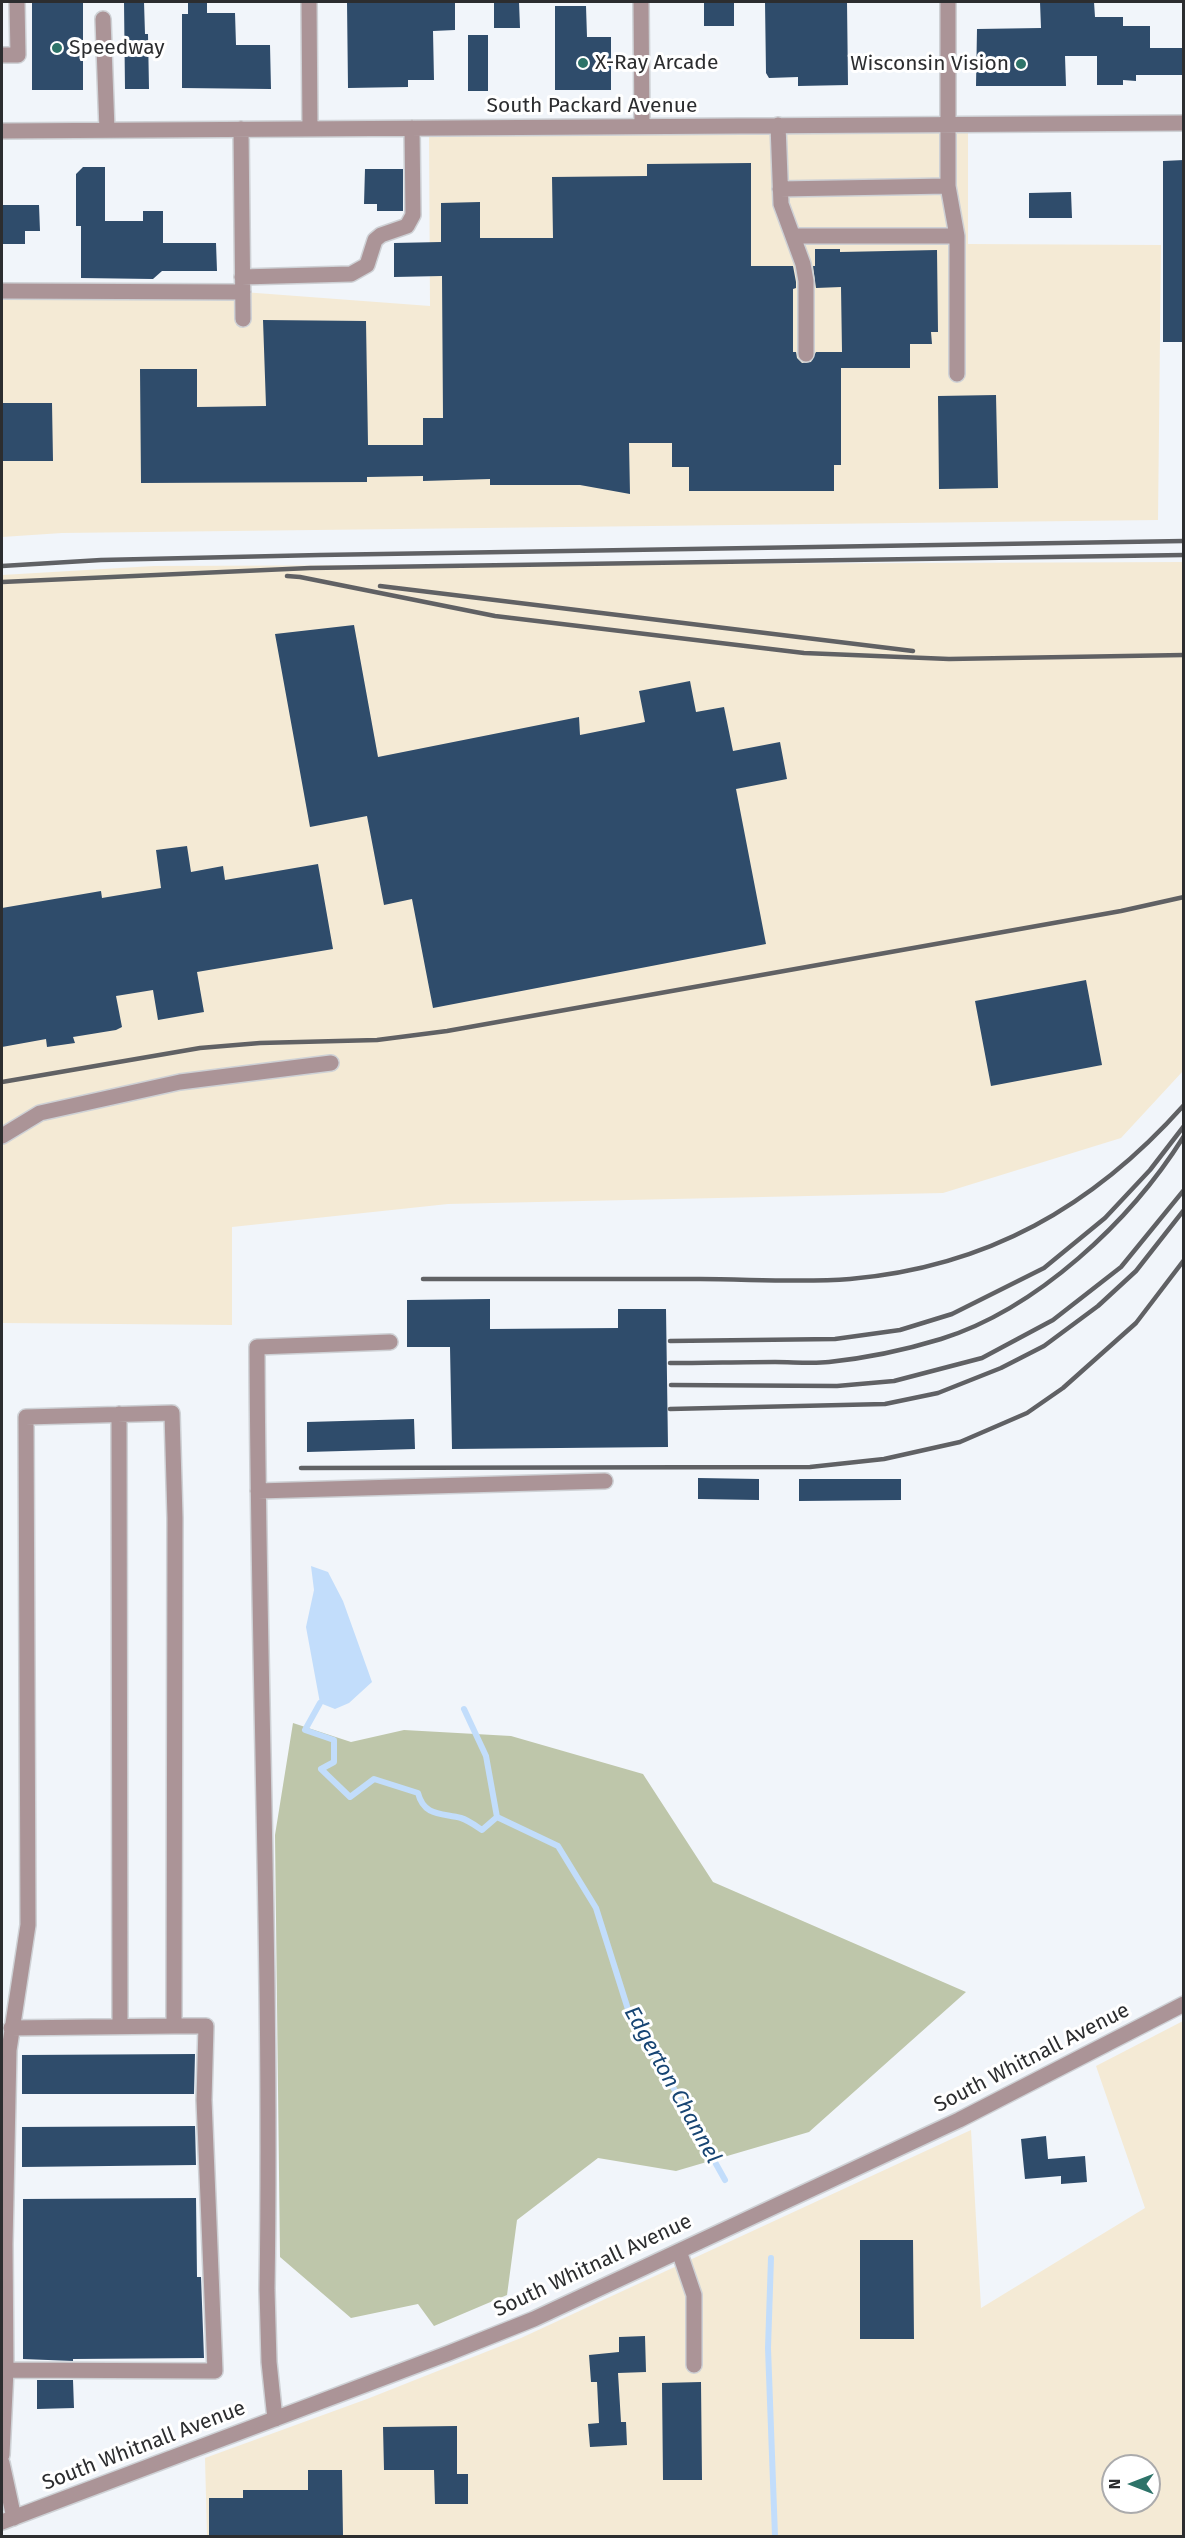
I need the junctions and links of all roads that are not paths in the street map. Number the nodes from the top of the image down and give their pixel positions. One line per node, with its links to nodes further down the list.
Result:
1 (17, 2): 6 (street)
2 (309, 2): 13 (street)
3 (641, 2): 10 (street)
4 (948, 2): 8 (street)
5 (104, 19): 14 (street)
6 (2, 55)
7 (1184, 123): 8 (street, South Packard Avenue)
8 (948, 124): 9 (street, South Packard Avenue); 16 (street)
9 (778, 125): 10 (street, South Packard Avenue); 17 (street)
10 (642, 126): 11 (street, South Packard Avenue)
11 (412, 128): 13 (street, South Packard Avenue); 20 (street)
12 (241, 129): 13 (street, South Packard Avenue); 14 (street, South Packard Avenue); 20 (street)
13 (310, 129)
14 (106, 130): 15 (street, South Packard Avenue)
15 (2, 131)
16 (948, 186): 17 (street); 19 (street)
17 (780, 189): 18 (street)
18 (793, 236): 19 (street); 23 (street)
19 (957, 236): 24 (street)
20 (242, 285): 21 (street); 22 (street)
21 (2, 291)
22 (243, 319)
23 (806, 354)
24 (957, 374)
25 (331, 1063): 26 (street)
26 (2, 1137)
27 (390, 1342): 30 (street)
28 (119, 1414): 32 (street); 33 (street); 34 (street)
29 (605, 1481): 30 (street)
30 (258, 1491): 38 (street)
31 (1184, 2004): 35 (street, South Whitnall Avenue)
32 (120, 2026): 33 (street); 34 (street)
33 (174, 2026): 37 (street)
34 (11, 2028): 37 (street)
35 (679, 2251): 36 (street); 38 (street, South Whitnall Avenue)
36 (693, 2365)
37 (6, 2370): 39 (street)
38 (275, 2419): 41 (street, South Whitnall Avenue)
39 (2, 2455)
40 (2, 2463): 41 (street)
41 (8, 2520)

